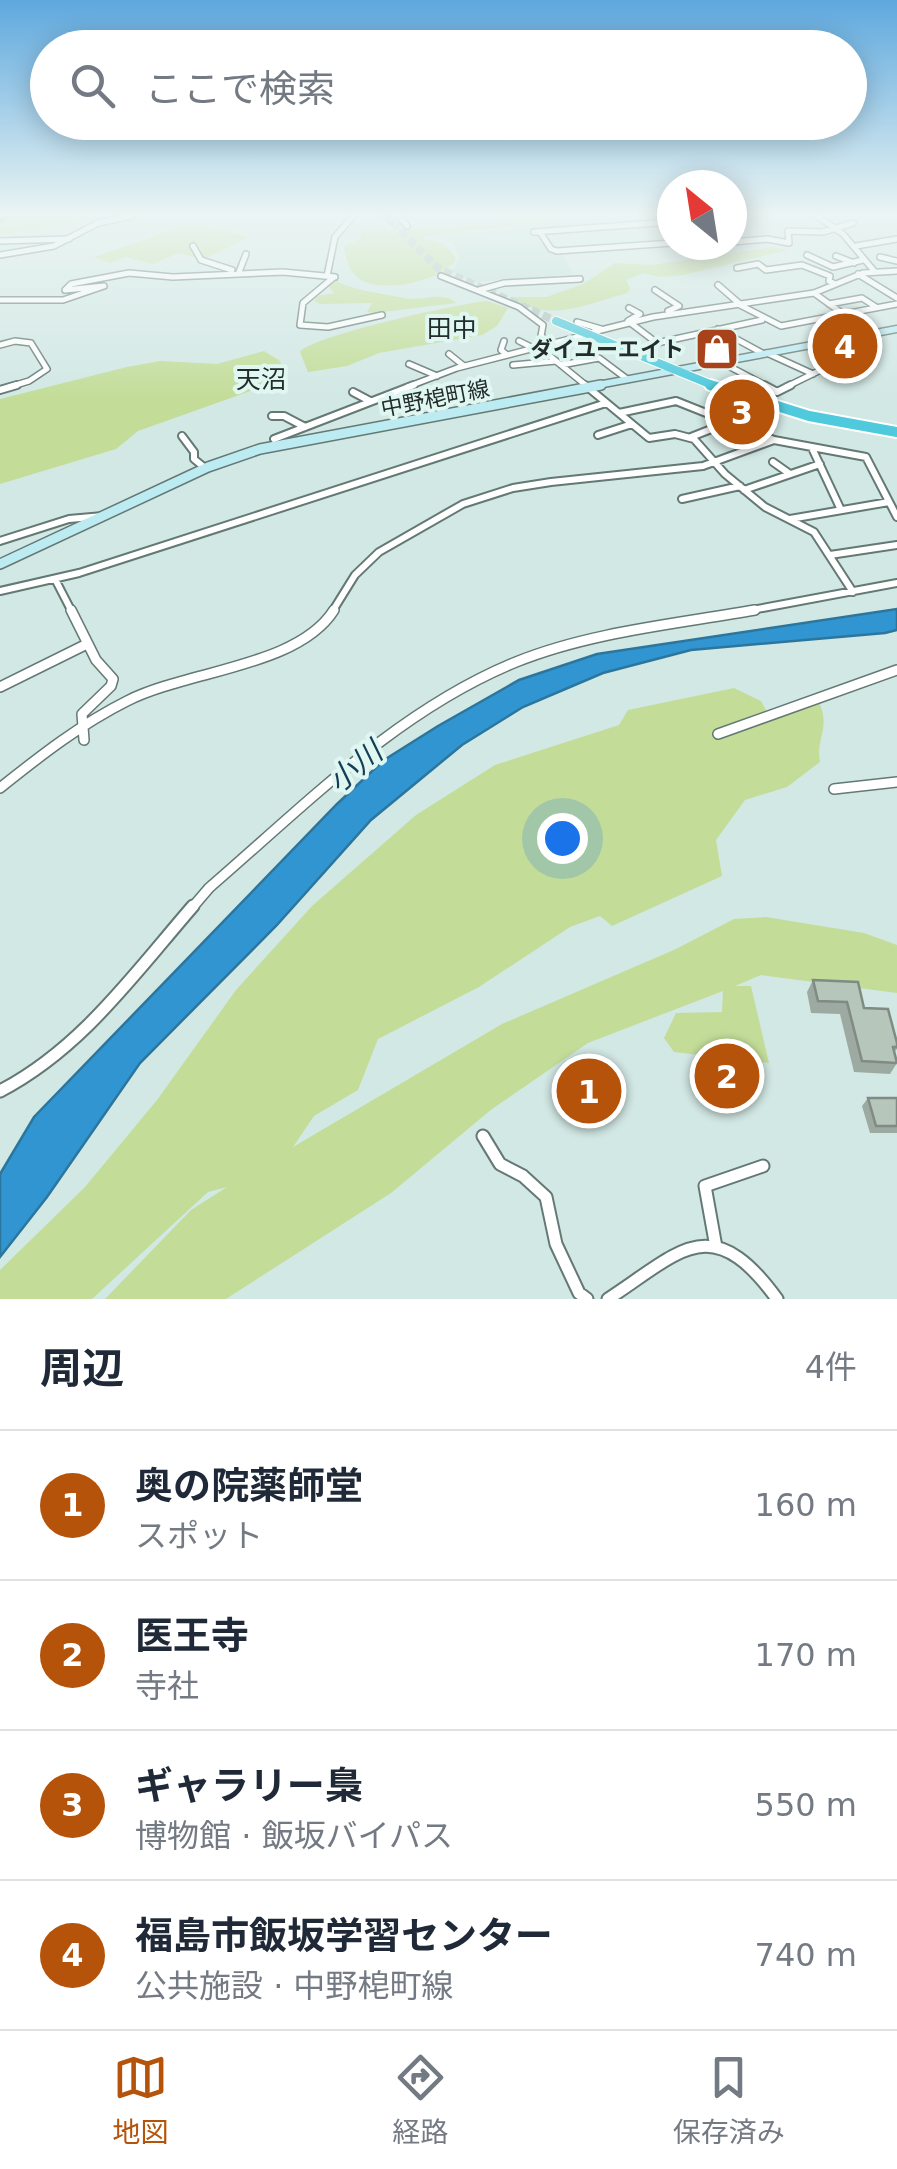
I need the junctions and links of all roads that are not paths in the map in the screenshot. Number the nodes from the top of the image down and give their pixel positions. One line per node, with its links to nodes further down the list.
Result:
1 (332, 276): 19 (street)
2 (102, 277): 14 (street)
3 (444, 277): 10 (street)
4 (830, 277): 8 (street)
5 (852, 277): 8 (street)
6 (862, 277): 13 (street)
7 (580, 279): 10 (street)
8 (835, 284): 12 (street)
9 (718, 285): 16 (street)
10 (480, 290): 38 (street)
11 (655, 290): 21 (street)
12 (814, 292): 15 (street); 16 (street)
13 (897, 298): 18 (street)
14 (0, 300)
15 (829, 304): 18 (street); 20 (street)
16 (741, 305): 21 (street); 22 (street)
17 (628, 308): 25 (street)
18 (878, 308): 20 (street)
19 (382, 315)
20 (844, 315): 22 (street); 32 (street)
21 (661, 316): 25 (street)
22 (762, 320): 27 (street)
23 (556, 322): 50 (highway)
24 (577, 322): 29 (street)
25 (630, 322): 29 (street); 31 (street)
26 (683, 324): 31 (street)
27 (718, 329): 31 (street); 43 (street)
28 (897, 329): 32 (main road, 中野梍町線)
29 (601, 330): 30 (street)
30 (593, 332)
31 (698, 334)
32 (870, 334): 39 (main road, 中野梍町線)
33 (0, 336): 36 (street)
34 (581, 336): 38 (street)
35 (519, 341): 41 (street)
36 (8, 342): 40 (street); 55 (street)
37 (504, 342): 44 (street)
38 (552, 344): 41 (street)
39 (815, 344): 43 (main road, 中野梍町線); 51 (street)
40 (0, 345)
41 (538, 348): 44 (street); 46 (street)
42 (449, 354): 49 (street)
43 (766, 354): 45 (main road, 中野梍町線); 51 (street)
44 (507, 355): 49 (street)
45 (721, 362): 50 (main road, 中野梍町線); 51 (street)
46 (559, 363): 48 (street); 53 (street); 54 (street)
47 (409, 364): 52 (street)
48 (513, 365)
49 (464, 366): 52 (street)
50 (677, 370): 53 (main road, 中野梍町線); 66 (highway)
51 (812, 374)
52 (437, 376): 57 (street)
53 (627, 380): 54 (main road, 中野梍町線)
54 (587, 387): 58 (street); 71 (main road, 中野梍町線)
55 (0, 390)
56 (352, 392): 57 (street)
57 (370, 401): 62 (street)
58 (606, 403): 59 (street); 92 (street)
59 (618, 414): 63 (street); 64 (street)
60 (272, 416): 65 (street)
61 (307, 416): 62 (street)
62 (317, 422): 65 (street)
63 (729, 422): 69 (street); 72 (street)
64 (632, 424): 67 (street); 69 (street)
65 (306, 427): 71 (street)
66 (897, 432)
67 (598, 435)
68 (182, 436): 73 (street)
69 (690, 437): 76 (street)
70 (274, 439): 71 (street)
71 (287, 439): 79 (main road, 中野梍町線)
72 (774, 440): 75 (street); 76 (street)
73 (188, 444): 74 (street); 79 (street)
74 (176, 445)
75 (812, 448): 78 (street); 83 (street)
76 (716, 462): 81 (street); 99 (street)
77 (773, 462): 80 (street)
78 (820, 464): 80 (street); 84 (street)
79 (205, 468): 85 (main road, 中野梍町線)
80 (790, 474): 81 (street)
81 (742, 488): 82 (street); 87 (street)
82 (682, 499)
83 (889, 502): 84 (street); 86 (street)
84 (841, 510): 87 (street)
85 (103, 516): 88 (street); 91 (main road, 中野梍町線)
86 (897, 517)
87 (790, 519): 90 (street)
88 (0, 541)
89 (897, 546): 90 (street)
90 (830, 556): 95 (street)
91 (0, 564)
92 (55, 579): 94 (street); 96 (street)
93 (897, 584): 95 (street)
94 (0, 591)
95 (853, 592): 105 (street)
96 (88, 644): 98 (street); 99 (street)
97 (897, 670): 100 (street)
98 (0, 687)
99 (82, 725): 101 (street); 103 (street)
100 (718, 734)
101 (84, 740)
102 (897, 782): 104 (street)
103 (0, 788)
104 (834, 789)
105 (0, 1091)
106 (483, 1136): 109 (street)
107 (764, 1166): 108 (street)
108 (716, 1247): 110 (street); 111 (street)
109 (586, 1299)
110 (608, 1299)
111 (776, 1299)

